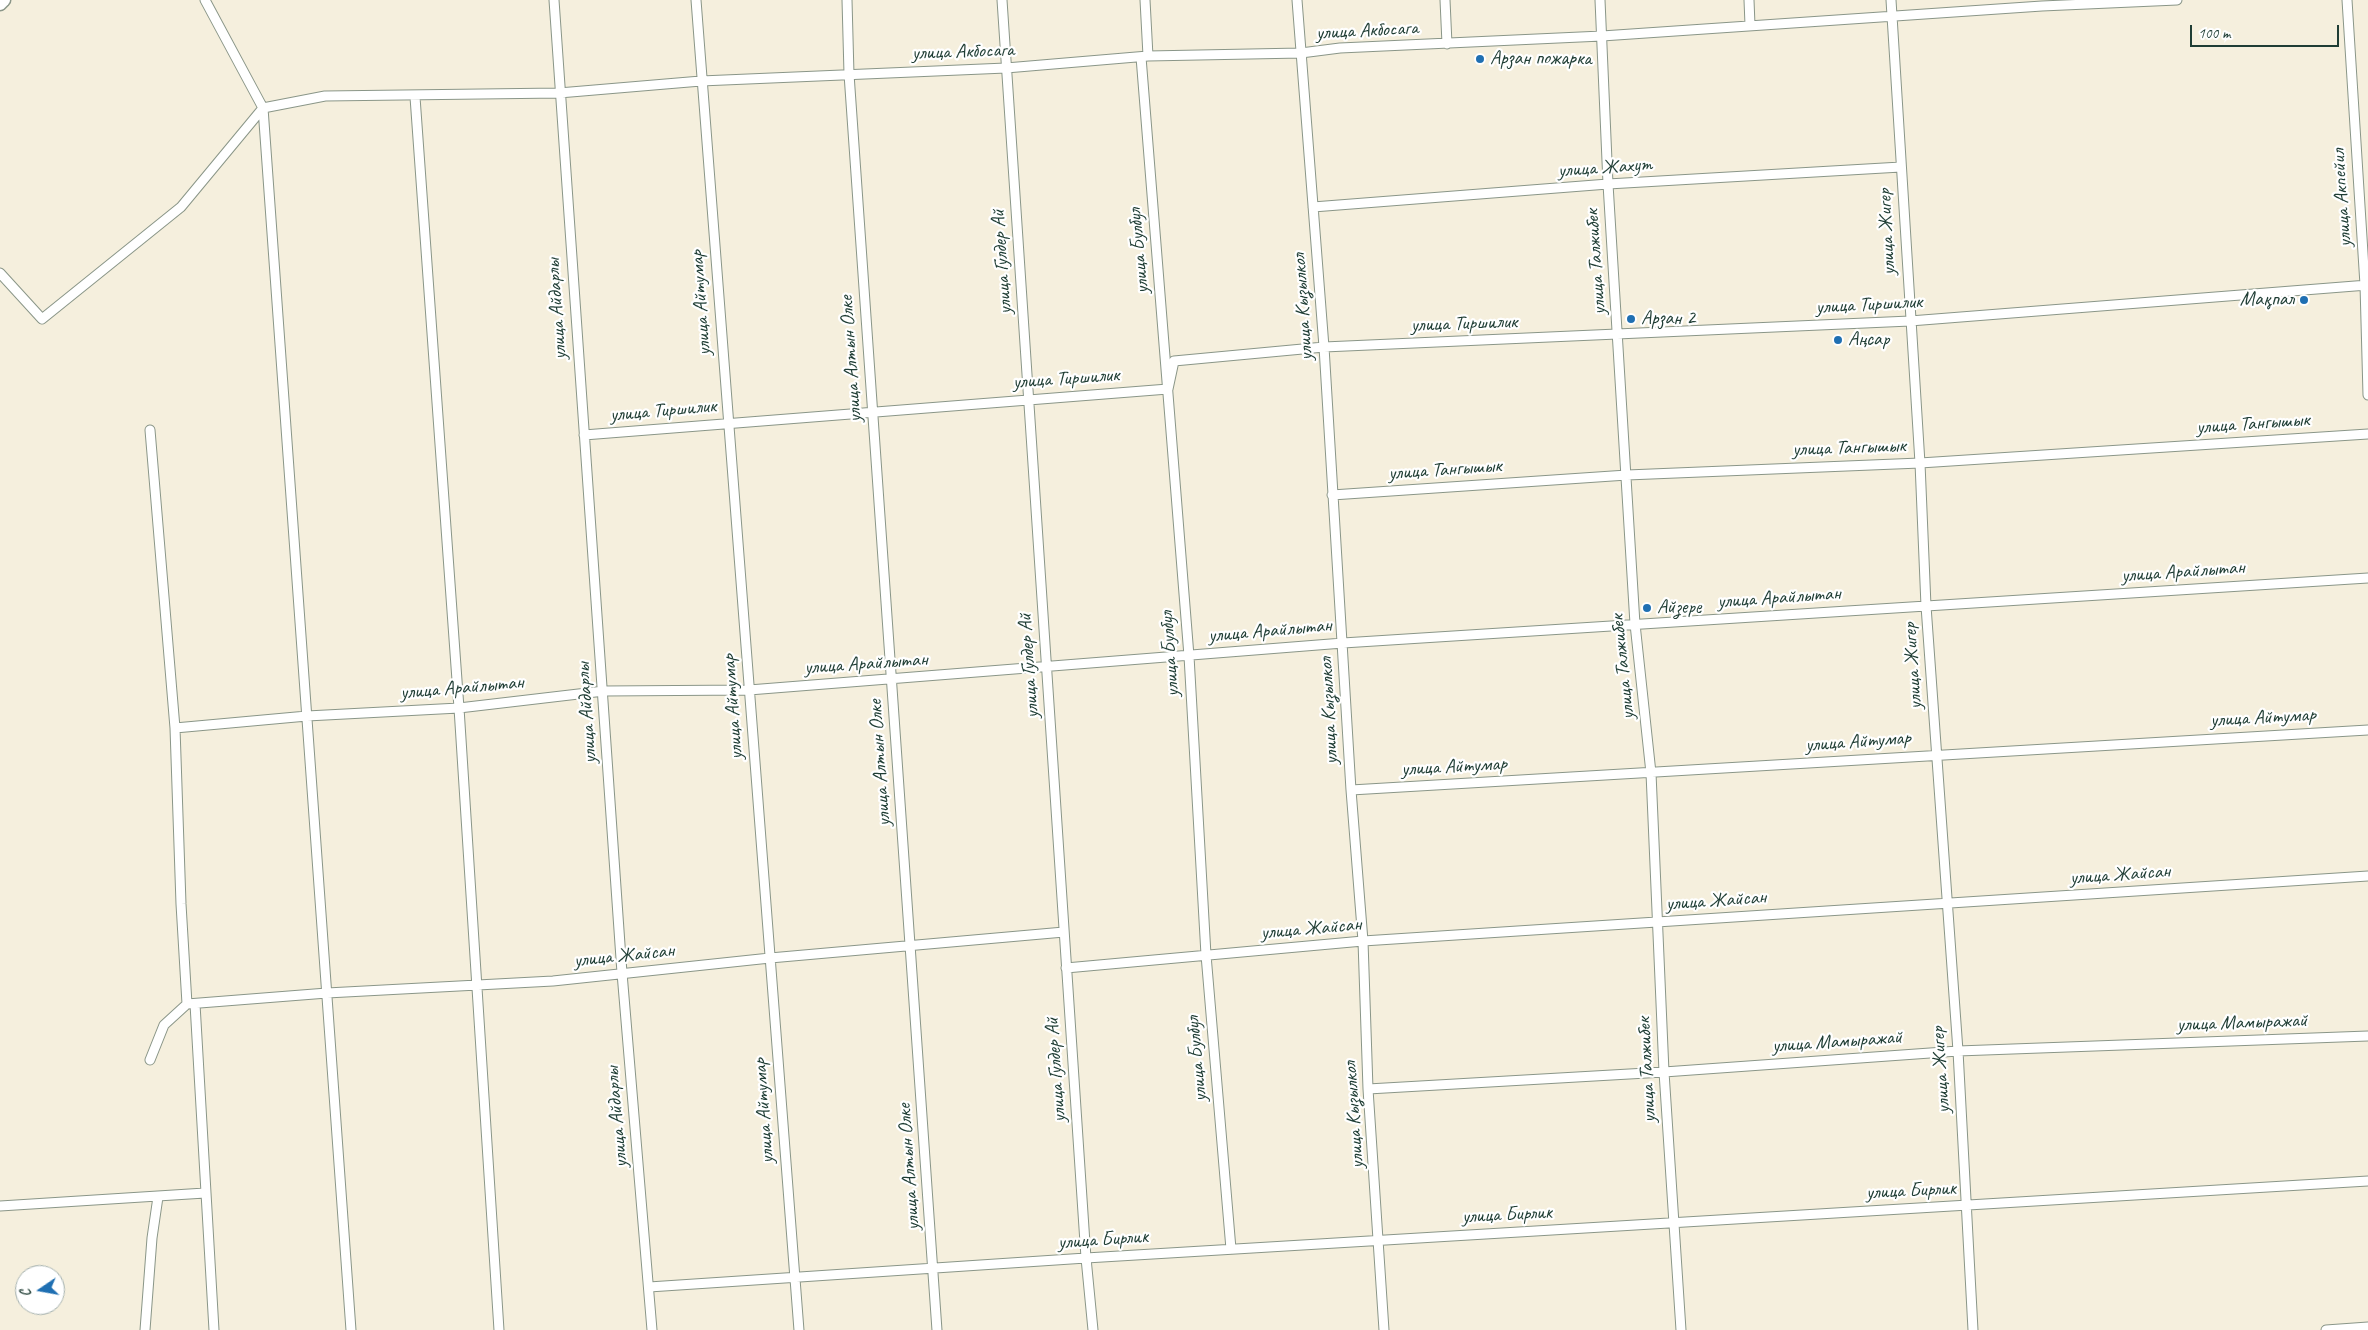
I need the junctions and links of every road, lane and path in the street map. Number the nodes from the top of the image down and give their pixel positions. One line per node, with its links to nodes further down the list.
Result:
1 (4, 0): 16 (street)
2 (205, 0): 28 (street)
3 (554, 0): 26 (street, улица Айдарлы)
4 (696, 0): 25 (street, улица Айтумар)
5 (847, 0): 24 (street, улица Алтын Олке)
6 (1002, 0): 23 (street, улица Гулдер Ай)
7 (1145, 0): 22 (street, улица Булбул)
8 (1297, 0): 21 (street, улица Кызылкол)
9 (1445, 0): 20 (street)
10 (1600, 0): 19 (street, улица Талжибек)
11 (1749, 0): 18 (street)
12 (1891, 0): 17 (street, улица Жигер)
13 (2177, 0): 15 (street, улица Акбосага)
14 (2347, 0): 33 (street, улица Акпейил)
15 (2041, 3): 17 (street, улица Акбосага)
16 (0, 4)
17 (1891, 17): 18 (street, улица Акбосага); 29 (street, улица Жигер)
18 (1750, 25): 19 (street, улица Акбосага)
19 (1602, 36): 20 (street, улица Акбосага); 30 (street, улица Талжибек)
20 (1447, 44): 21 (street, улица Акбосага)
21 (1301, 53): 22 (street, улица Акбосага); 31 (street, улица Кызылкол)
22 (1145, 57): 23 (street, улица Акбосага); 37 (street, улица Булбул)
23 (1006, 68): 24 (street, улица Акбосага); 39 (street, улица Гулдер Ай)
24 (849, 74): 25 (street, улица Акбосага); 40 (street, улица Алтын Олке)
25 (701, 81): 26 (street, улица Акбосага); 41 (street, улица Айтумар)
26 (559, 93): 27 (street, улица Акбосага); 44 (street, улица Айдарлы)
27 (415, 97): 28 (street, улица Акбосага); 57 (street)
28 (263, 108): 32 (street); 58 (street)
29 (1901, 167): 30 (street, улица Жахут); 34 (street, улица Жигер)
30 (1608, 184): 31 (street, улица Жахут); 35 (street, улица Талжибек)
31 (1313, 207): 36 (street, улица Кызылкол)
32 (0, 273)
33 (2367, 285): 34 (street, улица Тиршилик); 38 (street, улица Акпейил)
34 (1910, 321): 35 (street, улица Тиршилик); 45 (street, улица Жигер)
35 (1618, 335): 36 (street, улица Тиршилик); 46 (street, улица Талжибек)
36 (1324, 348): 37 (street, улица Тиршилик); 47 (street, улица Кызылкол)
37 (1168, 389): 39 (street, улица Тиршилик); 52 (street, улица Булбул)
38 (2368, 395)
39 (1028, 400): 40 (street, улица Тиршилик); 53 (street, улица Гулдер Ай)
40 (872, 412): 41 (street, улица Тиршилик); 54 (street, улица Алтын Олке)
41 (728, 424): 44 (street, улица Тиршилик); 55 (street, улица Айтумар)
42 (150, 430): 59 (street)
43 (2368, 434): 45 (street, улица Тангышык)
44 (584, 435): 56 (street, улица Айдарлы)
45 (1920, 463): 46 (street, улица Тангышык); 49 (street, улица Жигер)
46 (1627, 475): 47 (street, улица Тангышык); 50 (street, улица Талжибек)
47 (1332, 495): 51 (street, улица Кызылкол)
48 (2368, 578): 49 (street, улица Арайлытан)
49 (1926, 606): 50 (street, улица Арайлытан); 61 (street, улица Жигер)
50 (1635, 624): 51 (street, улица Арайлытан); 62 (street, улица Талжибек)
51 (1343, 643): 52 (street, улица Арайлытан); 63 (street, улица Кызылкол)
52 (1189, 656): 53 (street, улица Арайлытан); 70 (street, улица Булбул)
53 (1046, 668): 54 (street, улица Арайлытан); 67 (street, улица Гулдер Ай)
54 (892, 679): 55 (street, улица Арайлытан); 69 (street, улица Алтын Олке)
55 (749, 690): 56 (street, улица Арайлытан); 71 (street, улица Айтумар)
56 (604, 691): 57 (street, улица Арайлытан); 73 (street, улица Айдарлы)
57 (459, 708): 58 (street, улица Арайлытан); 74 (street)
58 (307, 716): 59 (street, улица Арайлытан); 75 (street)
59 (175, 728): 76 (street)
60 (2368, 730): 61 (street, улица Айтумар)
61 (1937, 754): 62 (street, улица Айтумар); 65 (street, улица Жигер)
62 (1651, 772): 63 (street, улица Айтумар); 66 (street, улица Талжибек)
63 (1351, 790): 68 (street, улица Кызылкол)
64 (2368, 876): 65 (street, улица Жайсан)
65 (1946, 904): 66 (street, улица Жайсан); 78 (street, улица Жигер)
66 (1656, 922): 68 (street, улица Жайсан); 80 (street, улица Талжибек)
67 (1064, 932): 69 (street, улица Жайсан); 72 (street, улица Гулдер Ай)
68 (1363, 942): 70 (street, улица Жайсан); 81 (street, улица Кызылкол)
69 (910, 946): 71 (street, улица Жайсан); 91 (street, улица Алтын Олке)
70 (1206, 955): 72 (street, улица Жайсан); 89 (street, улица Булбул)
71 (770, 958): 73 (street, улица Жайсан); 92 (street, улица Айтумар)
72 (1066, 968): 90 (street, улица Гулдер Ай)
73 (622, 973): 74 (street, улица Жайсан); 93 (street, улица Айдарлы)
74 (477, 986): 75 (street, улица Жайсан); 98 (street)
75 (327, 993): 76 (street, улица Жайсан); 97 (street)
76 (191, 1004): 79 (street); 83 (street)
77 (2368, 1036): 78 (street, улица Мамыражай)
78 (1958, 1051): 80 (street, улица Мамыражай); 85 (street, улица Жигер)
79 (150, 1060)
80 (1664, 1072): 81 (street, улица Мамыражай); 87 (street, улица Талжибек)
81 (1368, 1089): 88 (street, улица Кызылкол)
82 (2368, 1181): 85 (street, улица Бирлик)
83 (205, 1193): 84 (street); 96 (street)
84 (158, 1197): 86 (street); 95 (street)
85 (1967, 1205): 87 (street, улица Бирлик); 105 (street, улица Жигер)
86 (0, 1206)
87 (1674, 1223): 88 (street, улица Бирлик); 104 (street, улица Талжибек)
88 (1380, 1240): 89 (street, улица Бирлик); 103 (street, улица Кызылкол)
89 (1231, 1249): 90 (street, улица Бирлик)
90 (1086, 1258): 91 (street, улица Бирлик); 102 (street, улица Гулдер Ай)
91 (933, 1268): 92 (street, улица Бирлик); 101 (street, улица Алтын Олке)
92 (795, 1277): 93 (street, улица Бирлик); 100 (street, улица Айтумар)
93 (649, 1287): 99 (street, улица Айдарлы)
94 (2368, 1327): 106 (street)
95 (146, 1330)
96 (214, 1330)
97 (351, 1330)
98 (500, 1330)
99 (652, 1330)
100 (799, 1330)
101 (937, 1330)
102 (1093, 1330)
103 (1384, 1330)
104 (1681, 1330)
105 (1973, 1330)
106 (2326, 1330)

